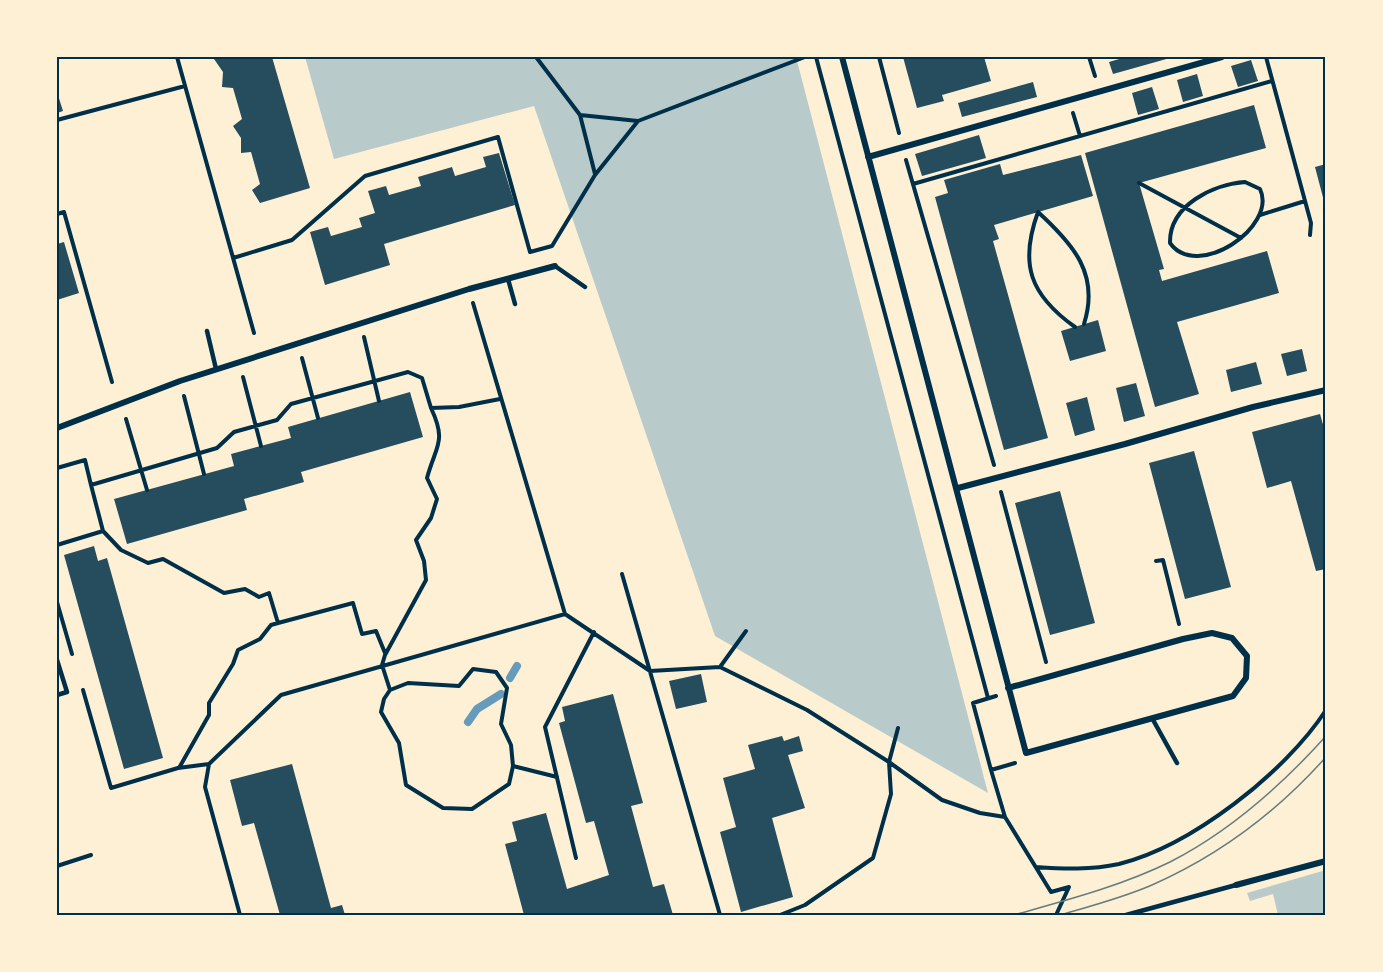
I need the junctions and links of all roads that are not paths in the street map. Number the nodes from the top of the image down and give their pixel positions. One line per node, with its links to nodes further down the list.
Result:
1 (842, 57): 3 (street)
2 (1222, 57): 3 (street)
3 (868, 157): 12 (street)
4 (551, 266): 5 (street); 6 (lane)
5 (508, 279): 7 (lane); 9 (street)
6 (585, 287)
7 (515, 304)
8 (207, 331): 9 (lane)
9 (216, 369): 11 (street)
10 (1326, 390): 12 (street)
11 (57, 428)
12 (958, 488): 14 (street)
13 (57, 660): 15 (lane)
14 (1009, 690): 16 (street); 16 (street)
15 (57, 695)
16 (1152, 718): 17 (lane)
17 (1177, 764)
18 (1326, 861): 19 (street)
19 (1236, 885): 20 (lane)
20 (1126, 915)

